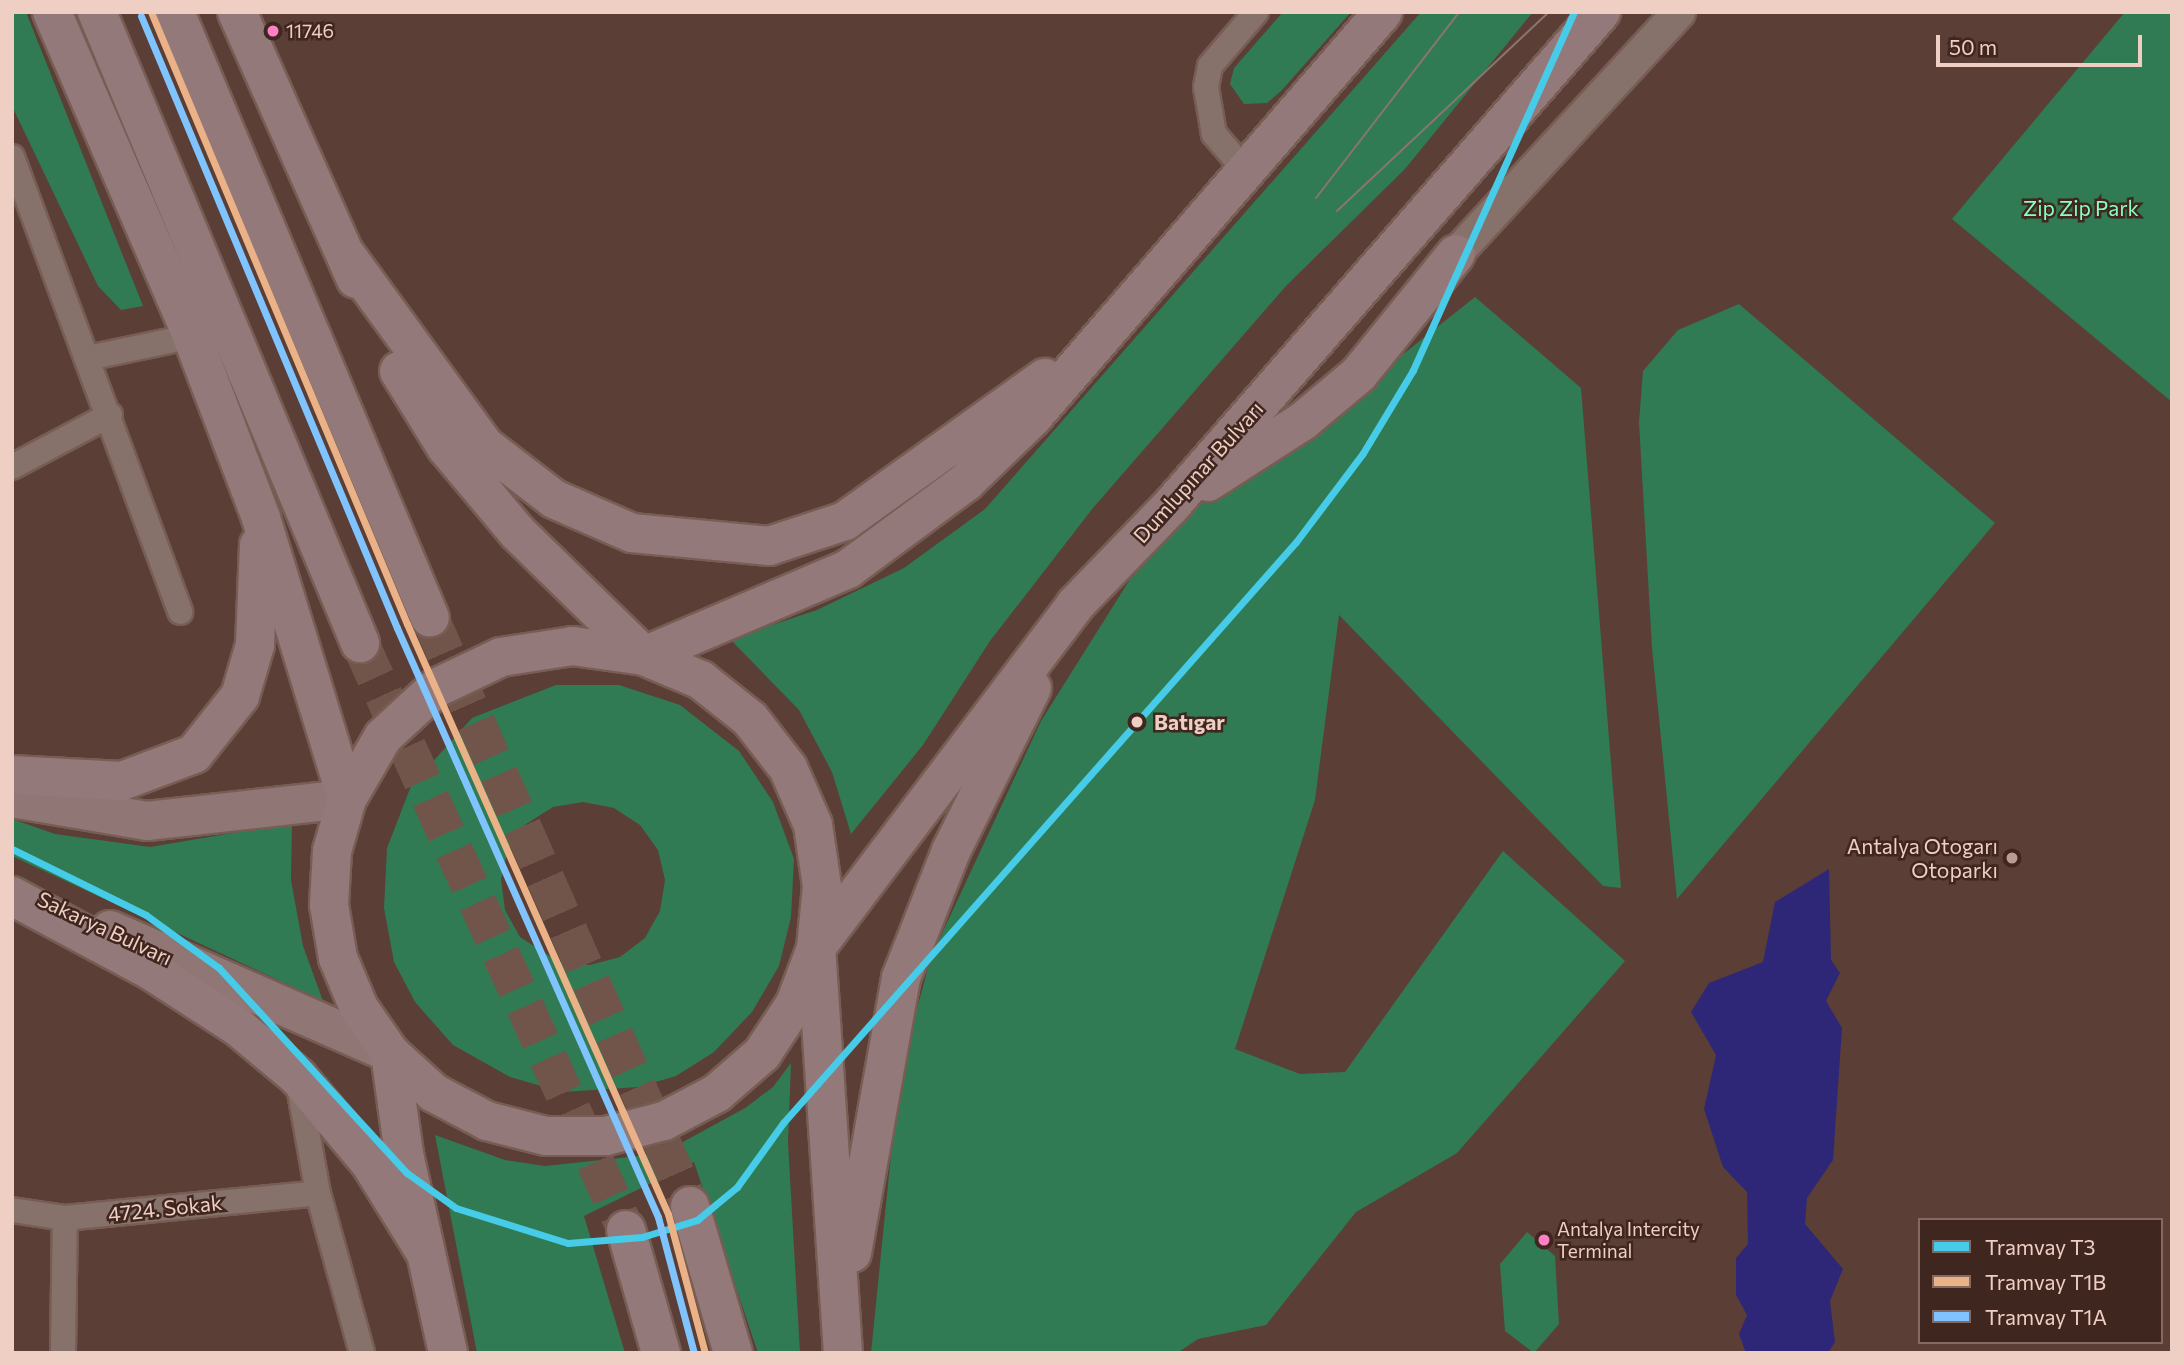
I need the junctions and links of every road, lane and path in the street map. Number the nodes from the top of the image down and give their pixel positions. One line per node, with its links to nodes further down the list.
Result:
1 (52, 12): 13 (highway)
2 (97, 12): 23 (highway)
3 (175, 12): 22 (highway)
4 (237, 12): 12 (highway)
5 (1256, 12): 10 (street)
6 (1383, 12): 10 (highway)
7 (1601, 12): 18 (highway, Dumlupınar Bulvarı)
8 (1679, 12): 11 (street)
9 (12, 157): 15 (street)
10 (1245, 170): 14 (highway)
11 (1456, 254): 18 (highway)
12 (345, 255): 14 (highway); 24 (highway)
13 (192, 335): 15 (street); 19 (highway)
14 (1091, 345): 24 (highway)
15 (88, 358): 16 (street)
16 (110, 415): 17 (street); 21 (street)
17 (12, 467)
18 (1171, 506): 20 (highway, Dumlupınar Bulvarı)
19 (261, 519): 25 (highway); 27 (highway)
20 (1075, 605): 30 (highway, Dumlupınar Bulvarı); 39 (highway)
21 (180, 612)
22 (430, 618)
23 (360, 643)
24 (644, 656): 27 (highway); 30 (highway)
25 (12, 775)
26 (12, 798): 27 (main road)
27 (347, 799): 31 (highway)
28 (12, 886): 31 (main road, Sakarya Bulvarı)
29 (12, 896): 32 (highway)
30 (816, 948): 31 (highway); 39 (highway)
31 (390, 1053): 38 (highway)
32 (298, 1077): 33 (street); 38 (highway)
33 (318, 1193): 36 (street, 4724. Sokak); 41 (street)
34 (690, 1206): 44 (highway)
35 (12, 1210): 36 (street, 4724. Sokak)
36 (65, 1218): 40 (street)
37 (626, 1230): 43 (highway)
38 (424, 1250): 42 (highway)
39 (841, 1310): 45 (highway)
40 (63, 1353)
41 (362, 1353)
42 (448, 1353)
43 (661, 1353)
44 (733, 1353)
45 (843, 1353)

